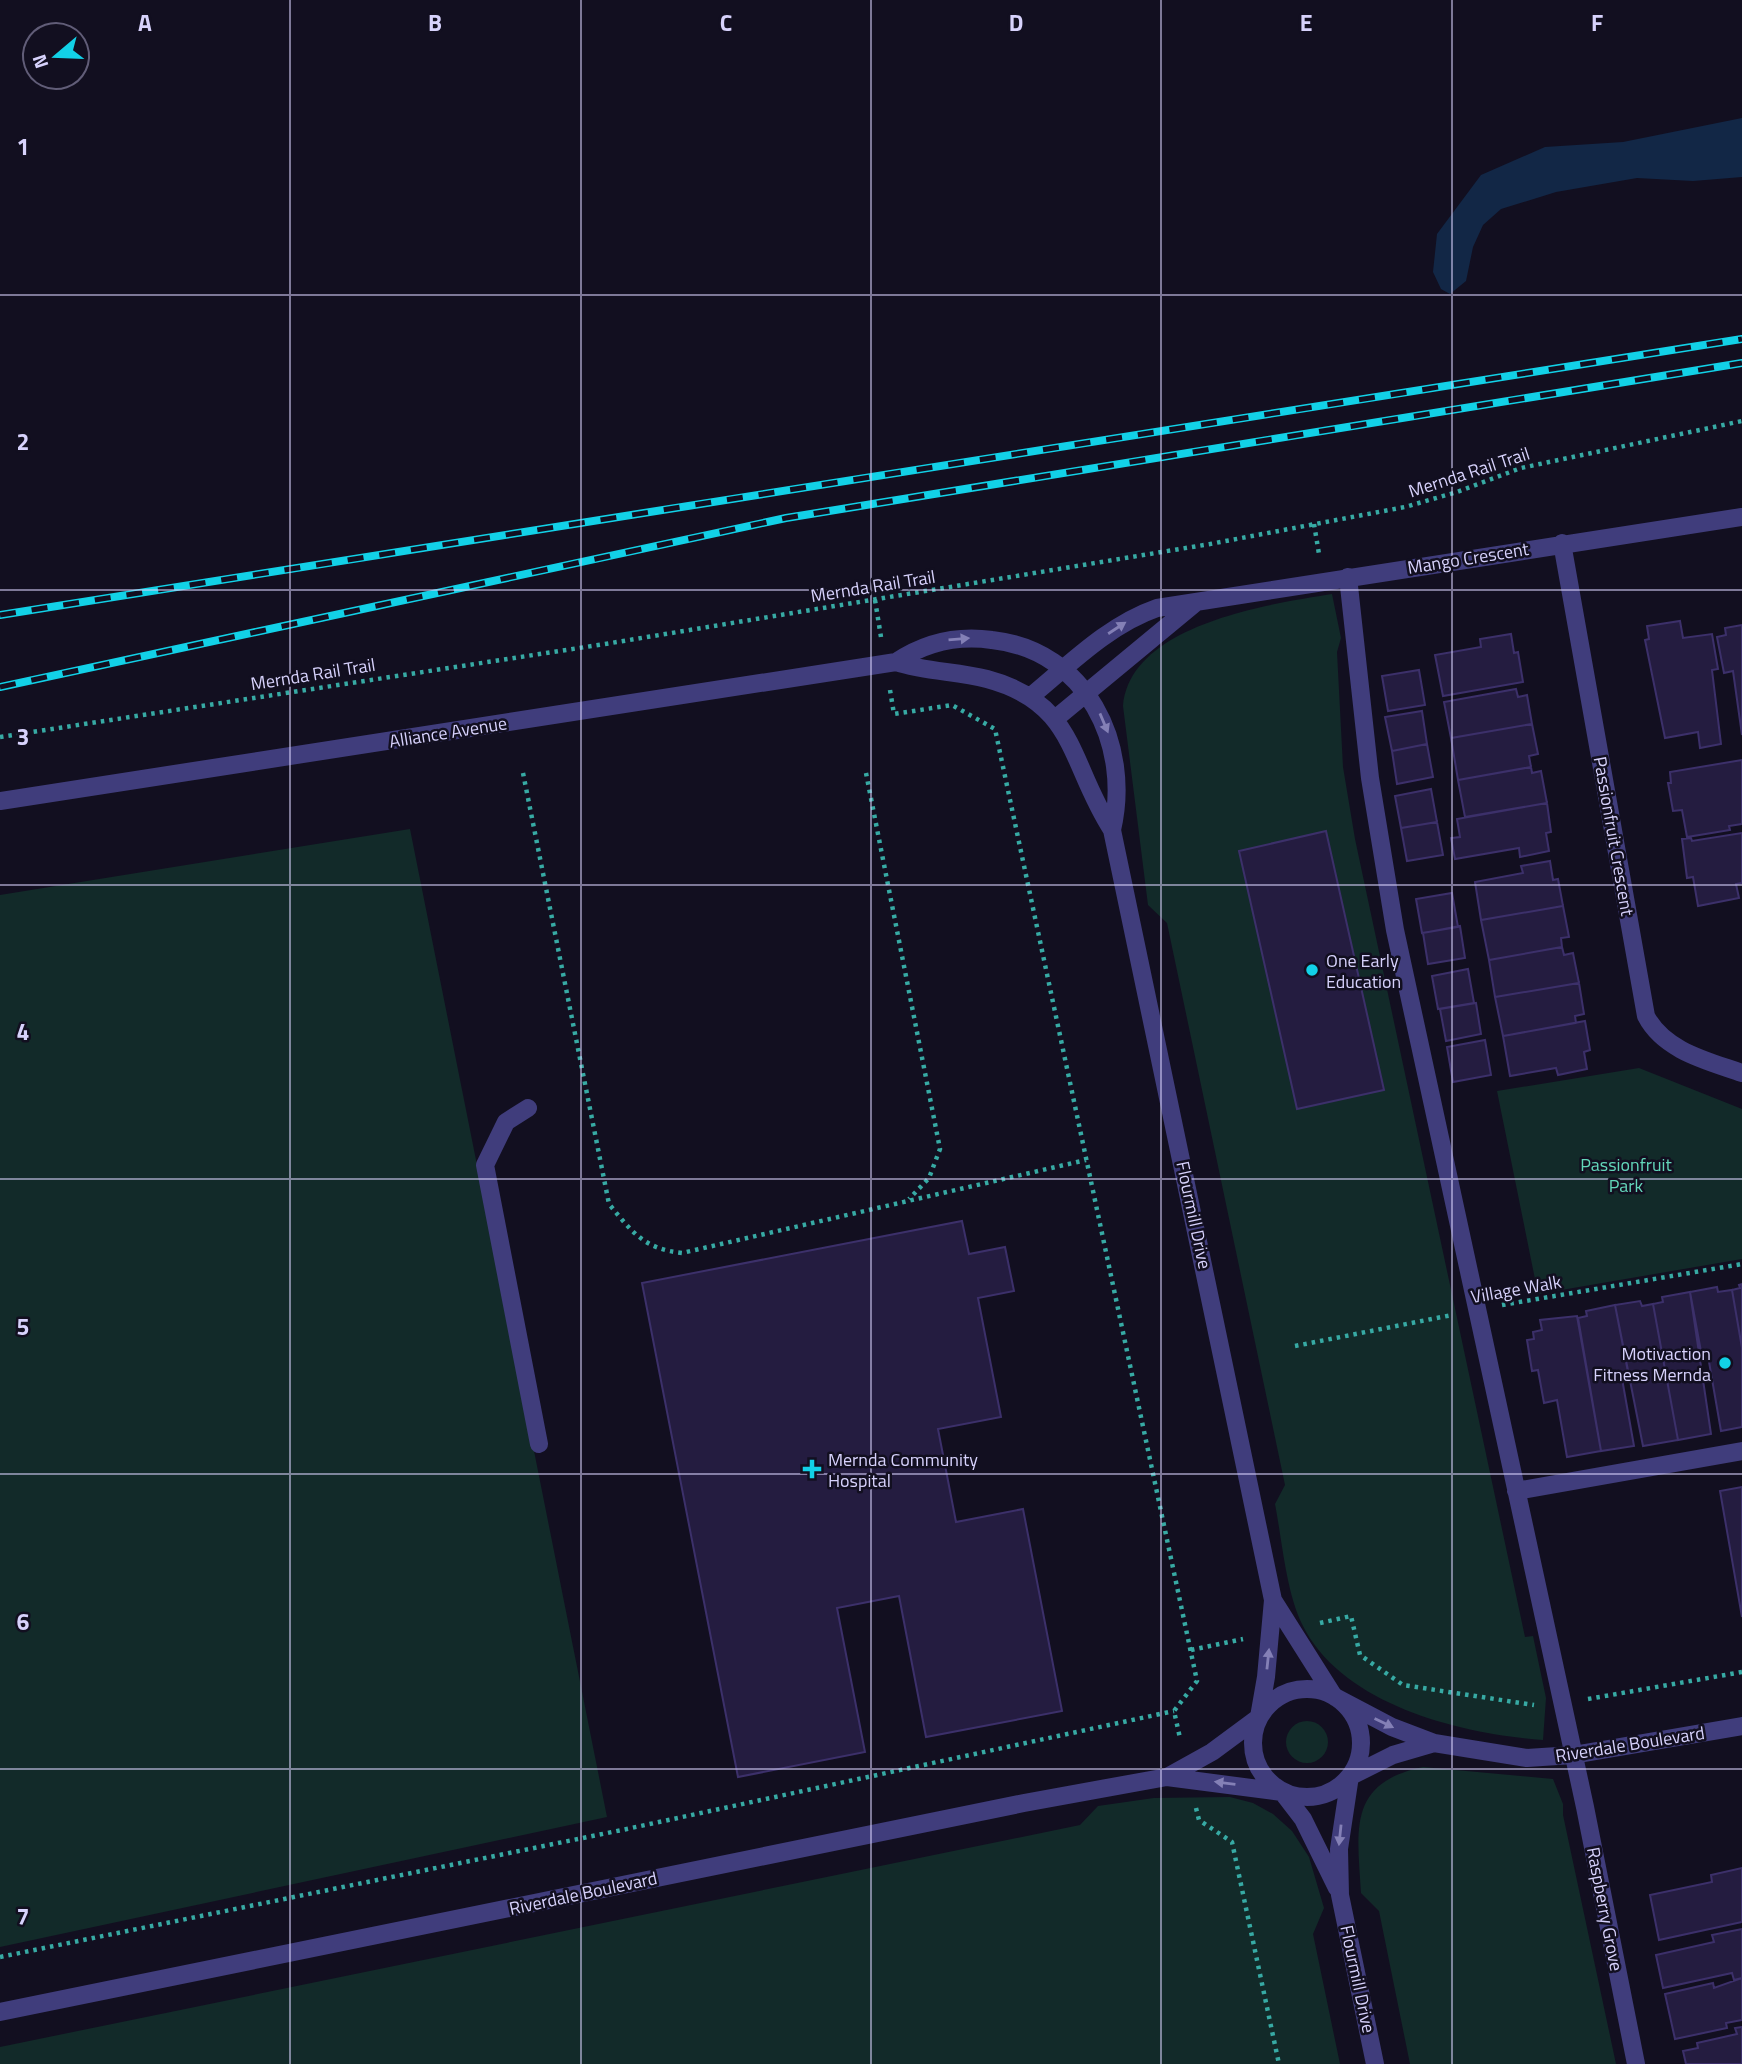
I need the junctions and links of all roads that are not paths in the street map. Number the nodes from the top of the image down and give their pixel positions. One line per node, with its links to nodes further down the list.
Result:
1 (1742, 517): 2 (street, Mango Crescent)
2 (1562, 543): 3 (street, Mango Crescent); 12 (street, Passionfruit Crescent)
3 (1348, 577): 4 (street, Mango Crescent); 16 (street, Raspberry Grove)
4 (1194, 604): 6 (street, Mango Crescent, one-way to 4); 7 (street, Mango Crescent)
5 (891, 663): 6 (street, Alliance Avenue, one-way to 6); 8 (street, Alliance Avenue); 10 (street, Alliance Avenue)
6 (1063, 670): 7 (street, Flourmill Drive); 8 (street, Mango Crescent)
7 (1086, 692): 9 (street, Mango Crescent); 11 (street, Flourmill Drive, one-way to 11)
8 (1030, 696): 9 (street, Flourmill Drive)
9 (1055, 719): 11 (street, Flourmill Drive)
10 (0, 801)
11 (1112, 830): 17 (street, Flourmill Drive)
12 (1742, 1073)
13 (528, 1108): 14 (street)
14 (539, 1444)
15 (1742, 1451): 16 (street)
16 (1516, 1491): 22 (street, Raspberry Grove)
17 (1273, 1600): 18 (street, Flourmill Drive); 19 (street, Flourmill Drive, one-way to 17)
18 (1334, 1696): 19 (street); 21 (street, Riverdale Boulevard, one-way to 21); 24 (street)
19 (1258, 1717): 23 (street, Riverdale Boulevard); 25 (street)
20 (1742, 1726): 22 (street, Riverdale Boulevard)
21 (1434, 1743): 22 (street, Riverdale Boulevard); 24 (street, Riverdale Boulevard)
22 (1573, 1755): 29 (street, Raspberry Grove)
23 (1188, 1772): 25 (street, one-way to 23); 27 (street, Riverdale Boulevard)
24 (1351, 1776): 25 (street); 26 (street, Flourmill Drive, one-way to 26)
25 (1283, 1792): 26 (street, Flourmill Drive)
26 (1340, 1895): 28 (street, Flourmill Drive)
27 (0, 2011)
28 (1375, 2064)
29 (1636, 2064)

